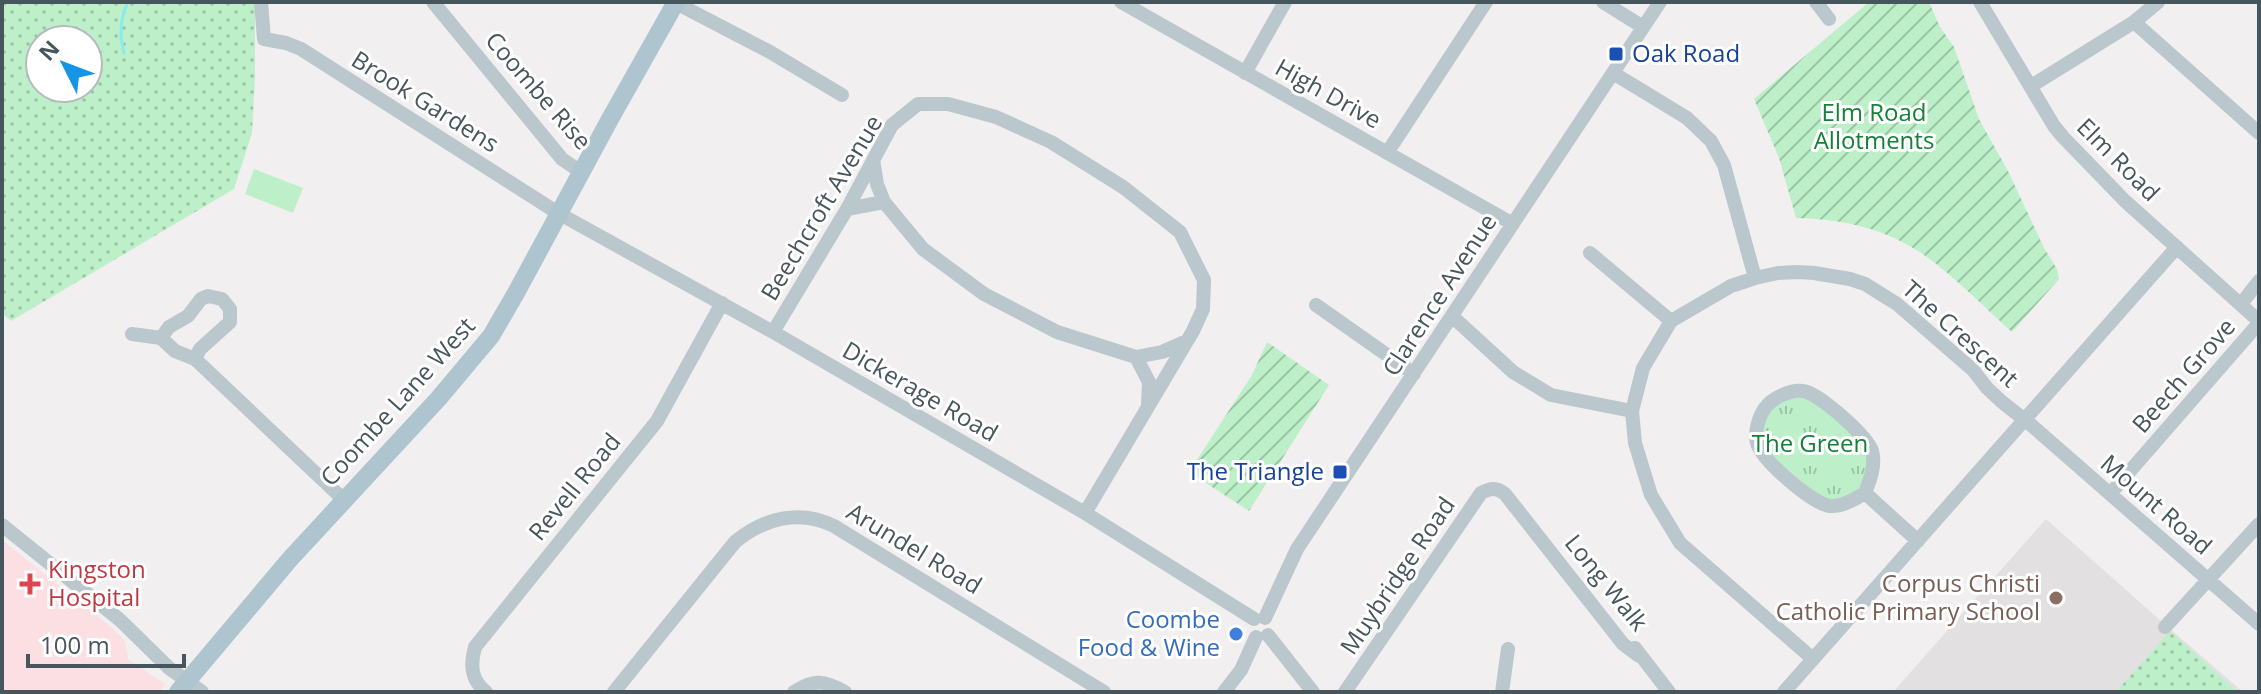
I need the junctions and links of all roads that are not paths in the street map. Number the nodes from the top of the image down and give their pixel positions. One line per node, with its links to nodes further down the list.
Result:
1 (261, 2): 25 (street, Brook Gardens)
2 (433, 2): 22 (street, Coombe Rise)
3 (676, 2): 18 (street); 22 (main road, Coombe Lane West)
4 (1121, 2): 15 (street, High Drive)
5 (1285, 2): 15 (street)
6 (1486, 2): 20 (street)
7 (1603, 2): 14 (street)
8 (1660, 2): 14 (street, Clarence Avenue)
9 (1816, 2): 12 (street)
10 (1980, 2): 17 (street, Elm Road)
11 (2158, 2): 13 (street)
12 (1829, 19)
13 (2134, 22): 17 (street); 19 (street)
14 (1643, 27): 16 (street, Clarence Avenue)
15 (1245, 73): 20 (street, High Drive)
16 (1613, 73): 26 (street, Clarence Avenue); 29 (street)
17 (2031, 86): 27 (street, Elm Road)
18 (842, 95)
19 (2259, 133)
20 (1387, 153): 26 (street, High Drive)
21 (873, 160): 23 (street); 24 (street, Beechcroft Avenue); 40 (street, Beechcroft Avenue)
22 (581, 172): 25 (main road, Coombe Lane West)
23 (884, 202): 24 (street); 41 (street)
24 (847, 209): 37 (street, Beechcroft Avenue)
25 (558, 213): 31 (street, Dickerage Road); 50 (main road, Coombe Lane West)
26 (1513, 224): 34 (street, Clarence Avenue)
27 (2177, 247): 32 (street, Elm Road); 46 (street)
28 (1590, 253): 35 (street)
29 (1755, 278): 35 (street, The Crescent); 46 (street, The Crescent)
30 (2259, 281): 32 (street)
31 (722, 303): 37 (street, Dickerage Road); 65 (street, Revell Road)
32 (2241, 304): 36 (street, Elm Road)
33 (1316, 305): 43 (street)
34 (1453, 317): 43 (street, Clarence Avenue); 45 (street)
35 (1671, 321): 45 (street, The Crescent)
36 (2259, 322): 49 (street, Beech Grove)
37 (773, 332): 51 (street, Dickerage Road)
38 (132, 334): 39 (street)
39 (161, 338): 42 (street); 42 (street)
40 (1187, 341): 41 (street); 44 (street, Beechcroft Avenue)
41 (1136, 357): 44 (street)
42 (195, 359): 50 (street)
43 (1414, 374): 56 (street, Clarence Avenue)
44 (1148, 409): 51 (street, Beechcroft Avenue)
45 (1632, 411): 61 (street, The Crescent)
46 (2024, 420): 49 (street, Mount Road); 54 (street)
47 (1490, 488): 71 (street, Muybridge Road); 73 (street, Long Walk)
48 (1865, 493): 48 (street); 54 (street)
49 (2110, 494): 55 (street, Mount Road)
50 (344, 500): 62 (main road, Coombe Lane West)
51 (1085, 513): 56 (street, Dickerage Road)
52 (2259, 524): 55 (street)
53 (2, 525): 62 (street)
54 (1918, 541): 61 (street)
55 (2208, 579): 57 (street, Mount Road); 58 (street)
56 (1260, 618): 59 (street)
57 (2259, 624)
58 (2165, 627)
59 (1262, 636): 63 (street); 70 (street)
60 (1508, 649): 72 (street)
61 (1813, 659): 74 (street)
62 (182, 686): 64 (street)
63 (1227, 691)
64 (202, 692)
65 (486, 692)
66 (614, 692): 69 (street, Arundel Road)
67 (794, 692): 68 (street)
68 (845, 692)
69 (1104, 692)
70 (1313, 692)
71 (1345, 692)
72 (1502, 692)
73 (1669, 692)
74 (1784, 692)

